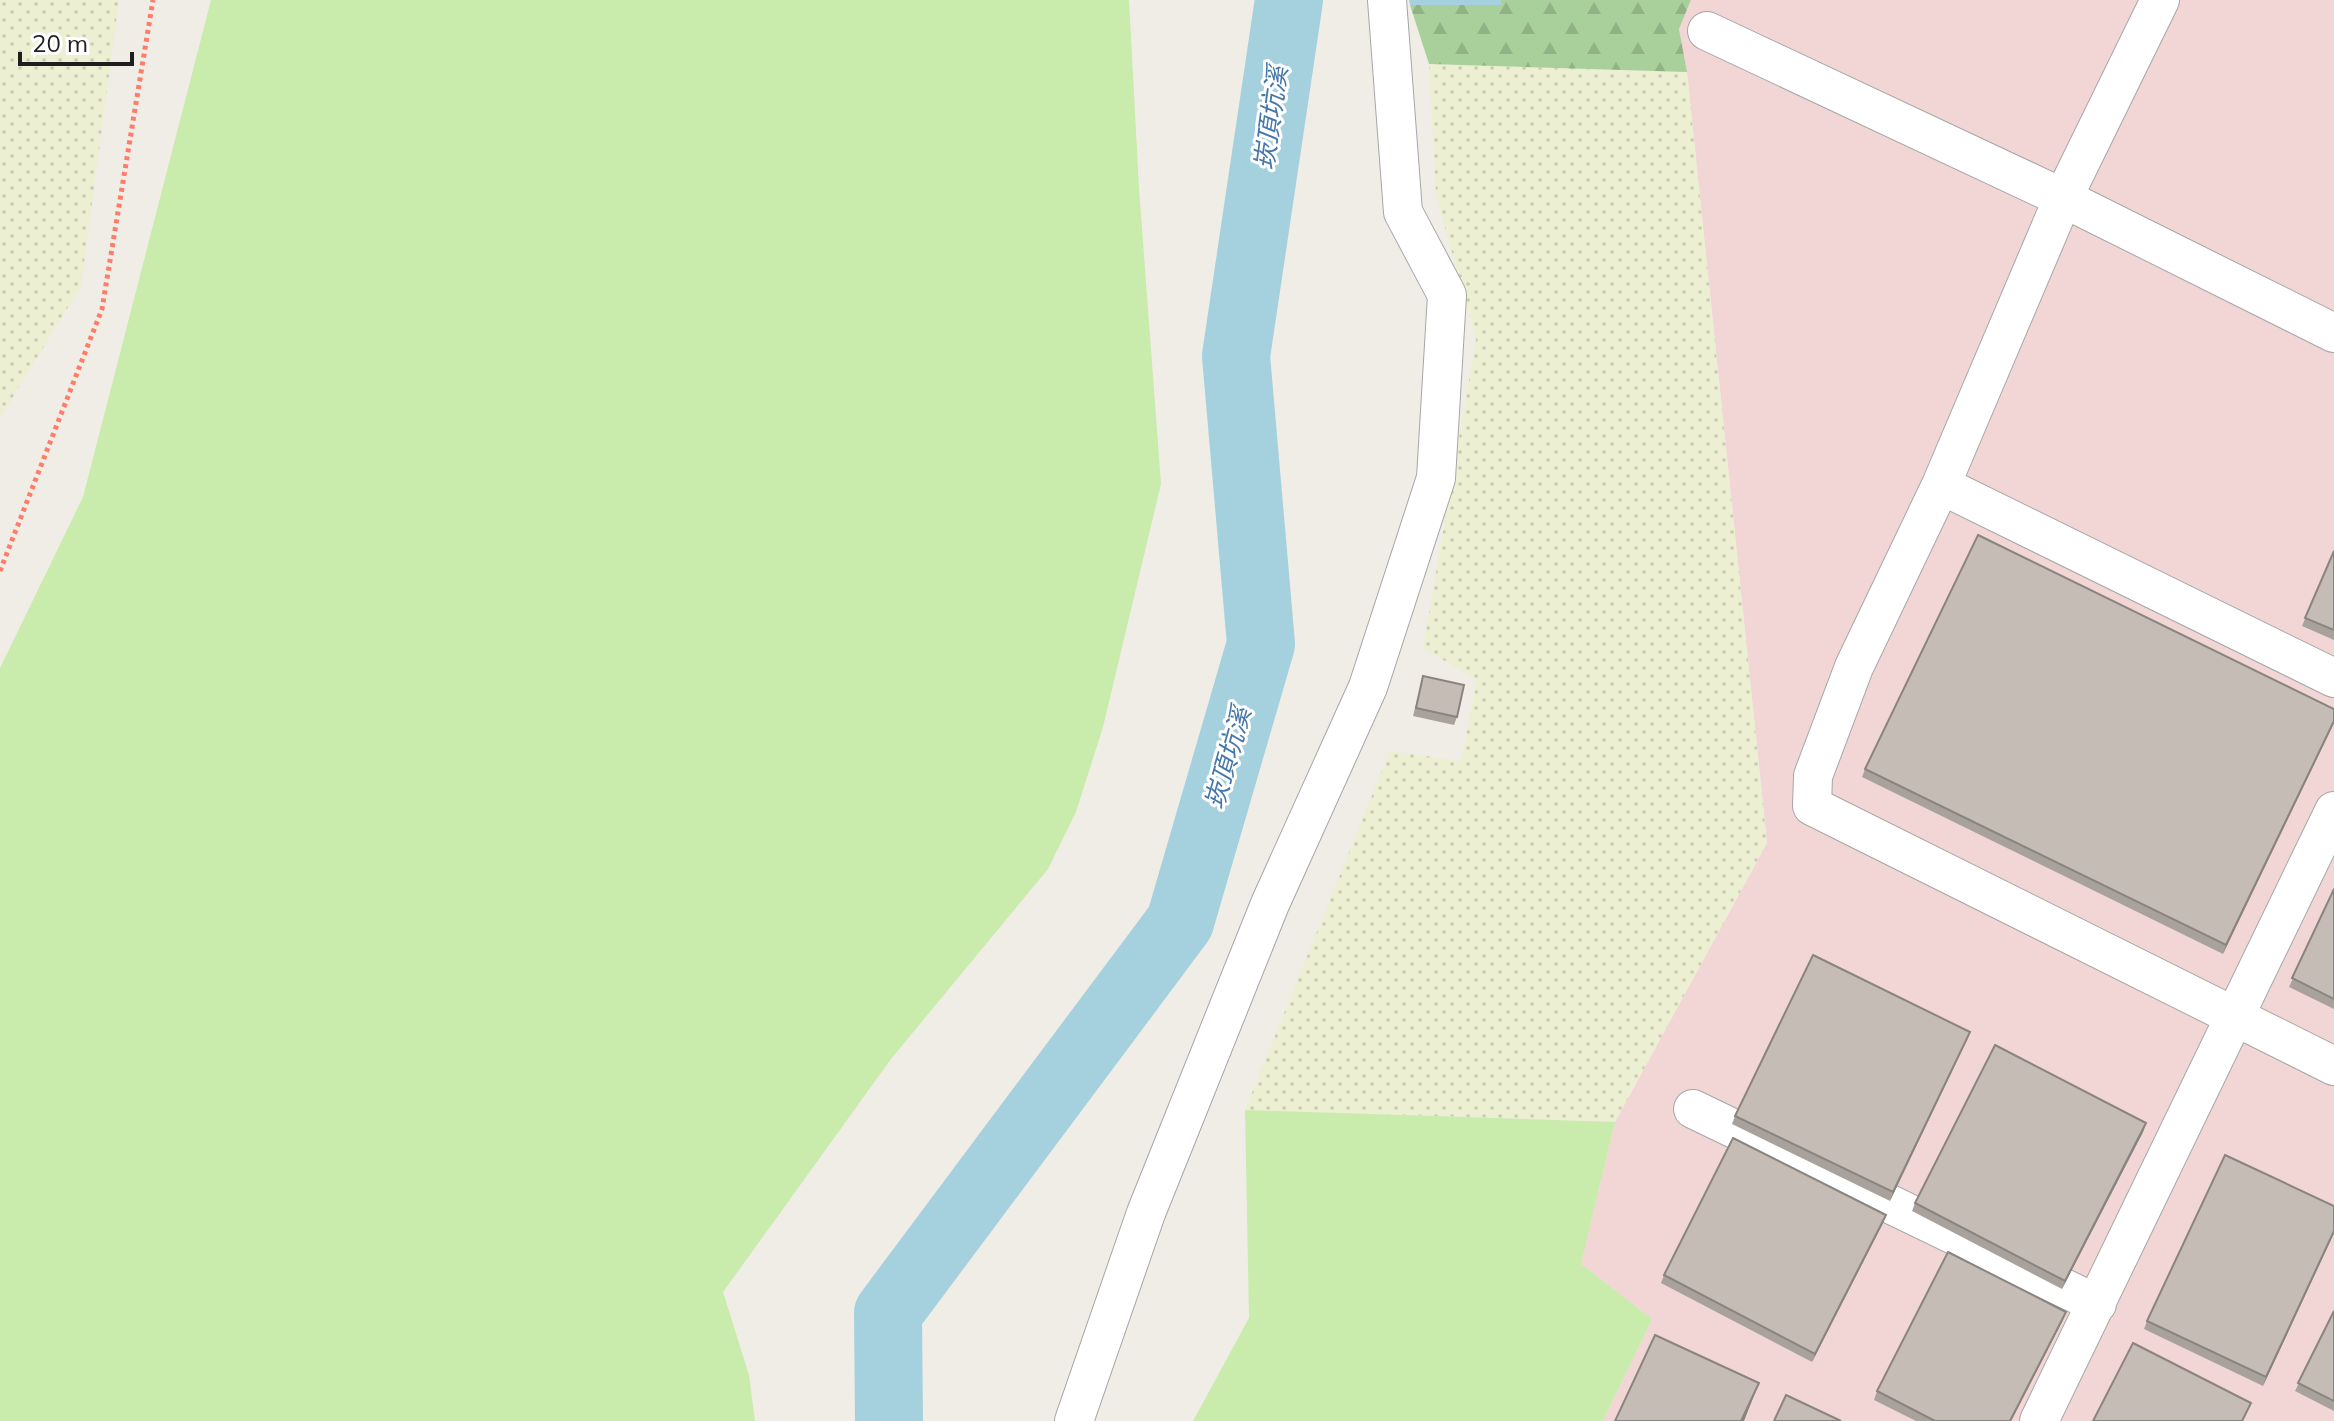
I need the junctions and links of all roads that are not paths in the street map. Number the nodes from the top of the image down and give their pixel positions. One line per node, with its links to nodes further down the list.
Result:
1 (1387, 0): 13 (street)
2 (2160, 0): 4 (street)
3 (1707, 31): 4 (street)
4 (2063, 198): 5 (street); 6 (street)
5 (2334, 333)
6 (1941, 485): 7 (street); 9 (street)
7 (2334, 678)
8 (2334, 811): 9 (street)
9 (2236, 1018): 10 (street); 12 (street)
10 (2334, 1066)
11 (1693, 1109): 12 (street)
12 (2097, 1304): 14 (street)
13 (1074, 1421)
14 (2039, 1421)

